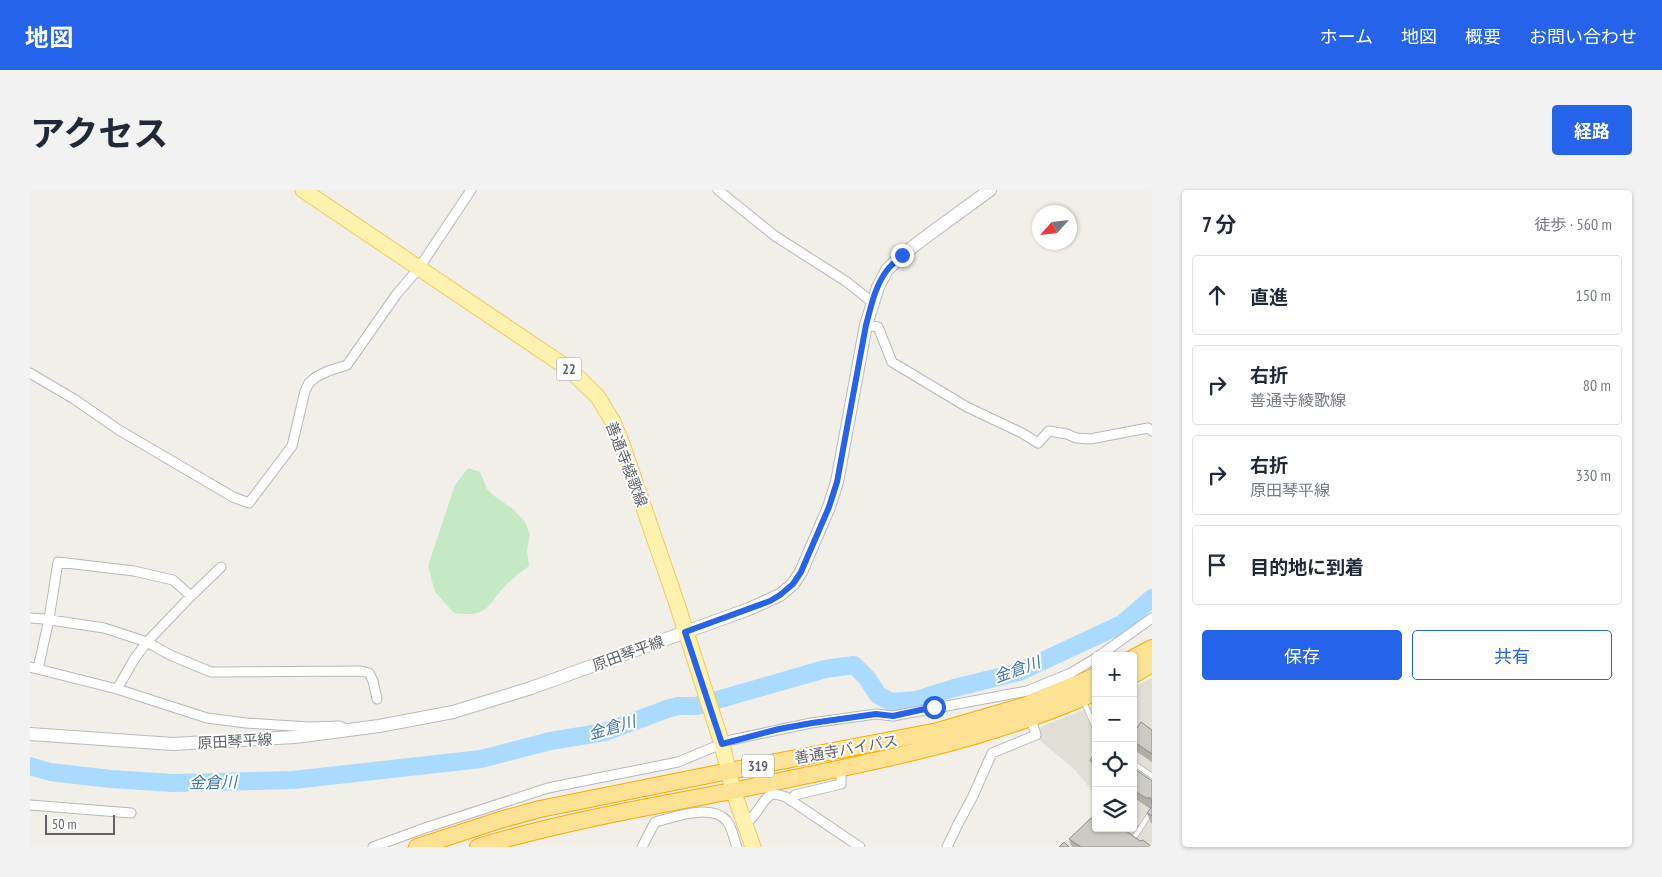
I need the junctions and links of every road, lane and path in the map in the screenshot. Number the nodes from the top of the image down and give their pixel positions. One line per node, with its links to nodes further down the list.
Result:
1 (303, 190): 5 (main road, 善通寺綾歌線 / 22)
2 (471, 190): 5 (street)
3 (718, 190): 6 (street)
4 (990, 190): 6 (main road, 原田琴平線)
5 (419, 268): 8 (street); 15 (main road, 善通寺綾歌線 / 22)
6 (872, 302): 7 (main road, 原田琴平線)
7 (866, 325): 9 (street); 15 (main road, 原田琴平線)
8 (30, 373)
9 (1152, 430)
10 (221, 567): 11 (street)
11 (191, 596): 14 (street); 16 (street)
12 (30, 618): 14 (street)
13 (1152, 618): 18 (street)
14 (49, 619): 16 (street); 22 (street)
15 (685, 632): 30 (main road, 原田琴平線); 32 (main road, 善通寺綾歌線 / 22)
16 (147, 642): 25 (street); 27 (street)
17 (1152, 648): 19 (highway)
18 (1105, 652)
19 (1137, 656)
20 (1092, 660): 32 (street)
21 (1152, 664): 23 (highway)
22 (34, 668): 25 (street)
23 (1137, 672)
24 (1092, 678): 35 (highway, 善通寺バイパス / 319)
25 (117, 689): 30 (street)
26 (1089, 695): 28 (lane); 29 (highway, 善通寺バイパス / 319)
27 (377, 699)
28 (1092, 710)
29 (1031, 718): 34 (highway, 善通寺バイパス / 319); 51 (street)
30 (350, 730): 31 (main road, 原田琴平線)
31 (30, 734)
32 (720, 740): 35 (main road, 善通寺綾歌線 / 22); 44 (street)
33 (1137, 766): 36 (lane)
34 (841, 768): 37 (highway, 善通寺バイパス / 319); 38 (street)
35 (729, 771): 37 (main road, 善通寺綾歌線 / 22); 45 (highway, 善通寺バイパス / 319)
36 (1152, 776)
37 (734, 790): 42 (main road, 善通寺綾歌線 / 22); 46 (highway, 善通寺バイパス / 319)
38 (791, 801): 42 (street); 50 (street)
39 (30, 805): 41 (street)
40 (1152, 811): 43 (lane)
41 (131, 813)
42 (745, 823): 49 (main road, 善通寺綾歌線 / 22)
43 (1135, 836)
44 (373, 847)
45 (417, 847)
46 (478, 847)
47 (642, 847): 48 (street)
48 (737, 847)
49 (753, 847)
50 (860, 847)
51 (947, 847)

